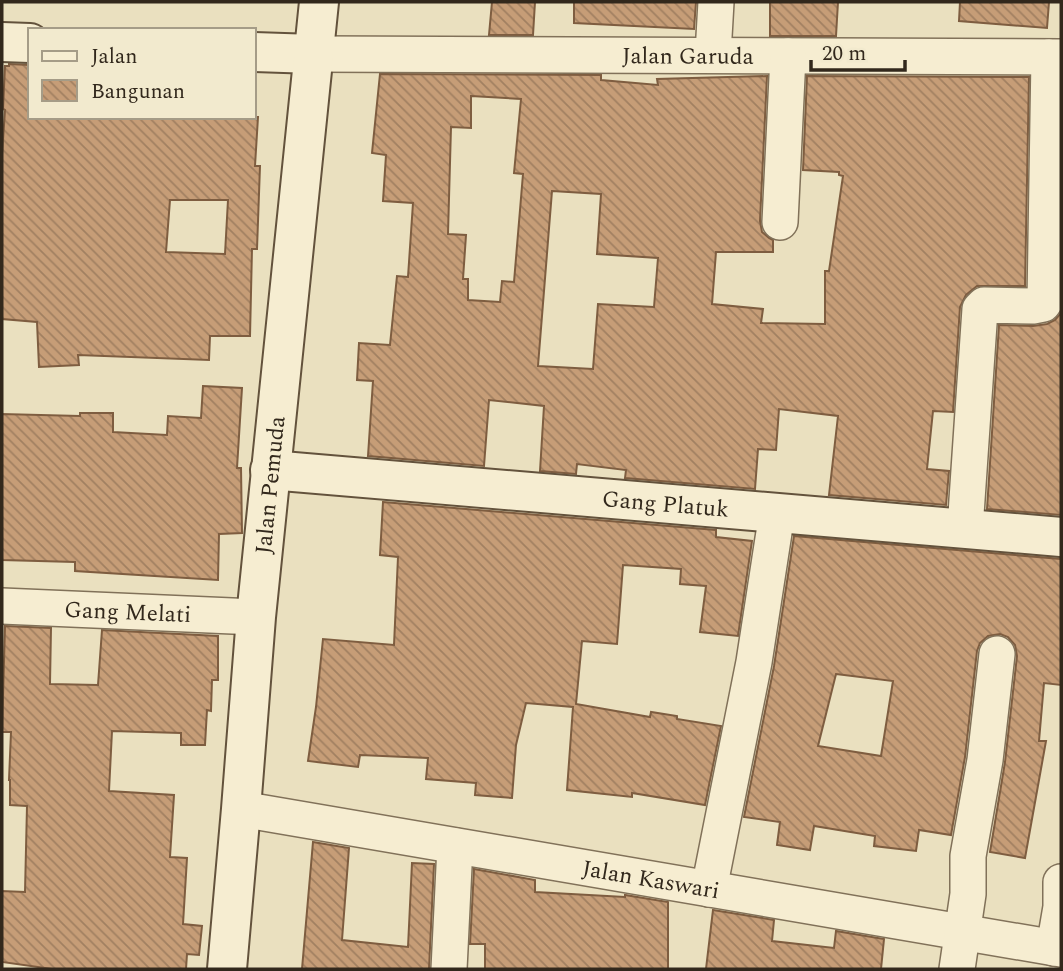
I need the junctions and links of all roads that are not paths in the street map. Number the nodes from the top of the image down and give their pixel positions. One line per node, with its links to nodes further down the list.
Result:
1 (319, 2): 6 (main road, Jalan Pemuda)
2 (716, 2): 7 (street)
3 (2, 42): 4 (main road)
4 (28, 43)
5 (256, 52): 6 (main road)
6 (314, 54): 7 (street, Jalan Garuda); 11 (main road, Jalan Pemuda)
7 (713, 54): 8 (street, Jalan Garuda)
8 (788, 56): 9 (street, Jalan Garuda); 10 (street)
9 (1055, 57): 13 (street)
10 (780, 222)
11 (270, 470): 12 (main road, Gang Platuk); 16 (main road, Jalan Pemuda)
12 (777, 513): 13 (main road, Gang Platuk); 21 (street)
13 (965, 529): 14 (main road, Gang Platuk)
14 (1061, 537)
15 (2, 606): 16 (street, Gang Melati)
16 (256, 617): 18 (main road, Jalan Pemuda)
17 (998, 654): 22 (street)
18 (241, 809): 19 (street, Jalan Kaswari); 24 (main road, Jalan Pemuda)
19 (455, 846): 21 (street, Jalan Kaswari); 25 (street)
20 (1061, 882): 23 (street)
21 (709, 889): 22 (street, Jalan Kaswari)
22 (962, 931): 23 (street, Jalan Kaswari); 26 (street)
23 (1058, 949)
24 (227, 969)
25 (449, 969)
26 (957, 969)

